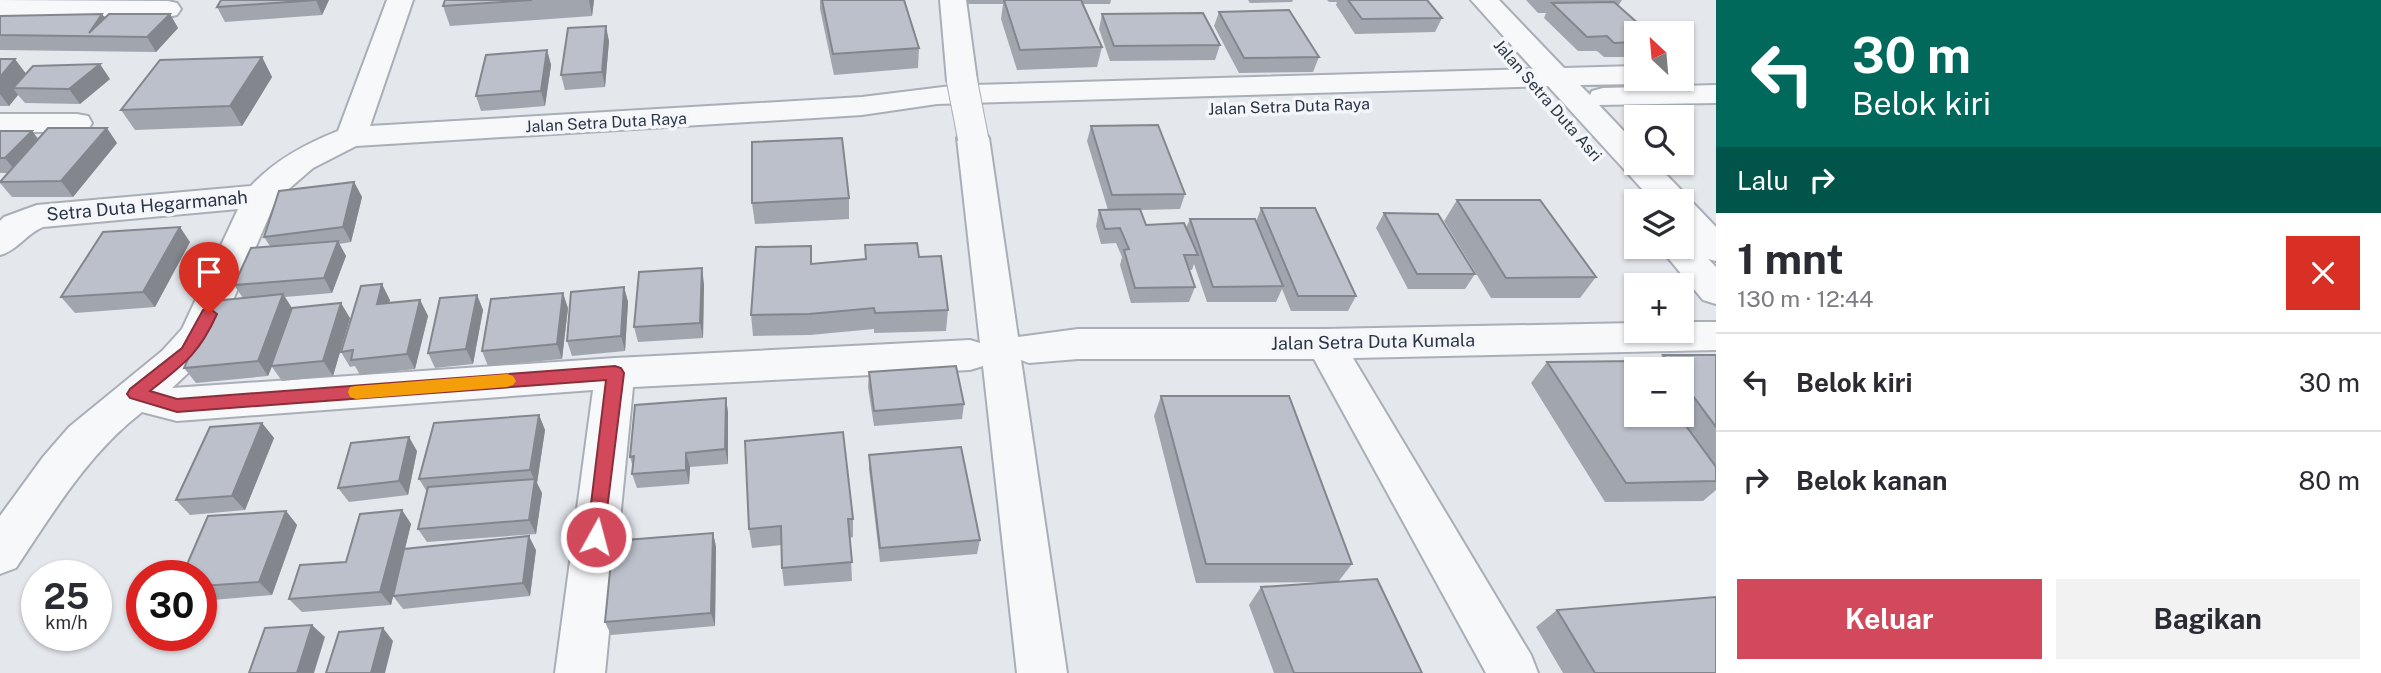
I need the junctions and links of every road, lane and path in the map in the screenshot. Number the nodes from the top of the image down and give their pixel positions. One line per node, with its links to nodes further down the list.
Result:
1 (400, 0): 14 (street)
2 (953, 0): 31 (street, bridge)
3 (1458, 0): 10 (street, Jalan Setra Duta Asri)
4 (1484, 0): 10 (street, Jalan Setra Duta Asri)
5 (0, 7): 6 (street)
6 (169, 9)
7 (1716, 73): 8 (street)
8 (1694, 74)
9 (1624, 77): 10 (street, Jalan Setra Duta Raya)
10 (1552, 88): 11 (street, Jalan Setra Duta Raya); 14 (street, Jalan Setra Duta Raya); 15 (street, Jalan Setra Duta Asri); 16 (street, Jalan Setra Duta Asri)
11 (1716, 94)
12 (0, 123): 13 (street)
13 (77, 123)
14 (351, 137): 17 (street)
15 (1628, 189)
16 (1659, 189)
17 (261, 196): 19 (street, Setra Duta Hegarmanah); 28 (street)
18 (1694, 225): 20 (street)
19 (0, 243)
20 (1716, 249)
21 (1688, 259): 22 (street)
22 (1716, 291)
23 (1716, 336): 24 (street, Jalan Setra Duta Kumala)
24 (1325, 344): 25 (street, Jalan Setra Duta Kumala); 32 (street)
25 (1029, 348)
26 (970, 355): 27 (street)
27 (615, 373): 28 (street); 30 (street)
28 (135, 394): 29 (street)
29 (0, 553)
30 (580, 673)
31 (1042, 673)
32 (1513, 673)

